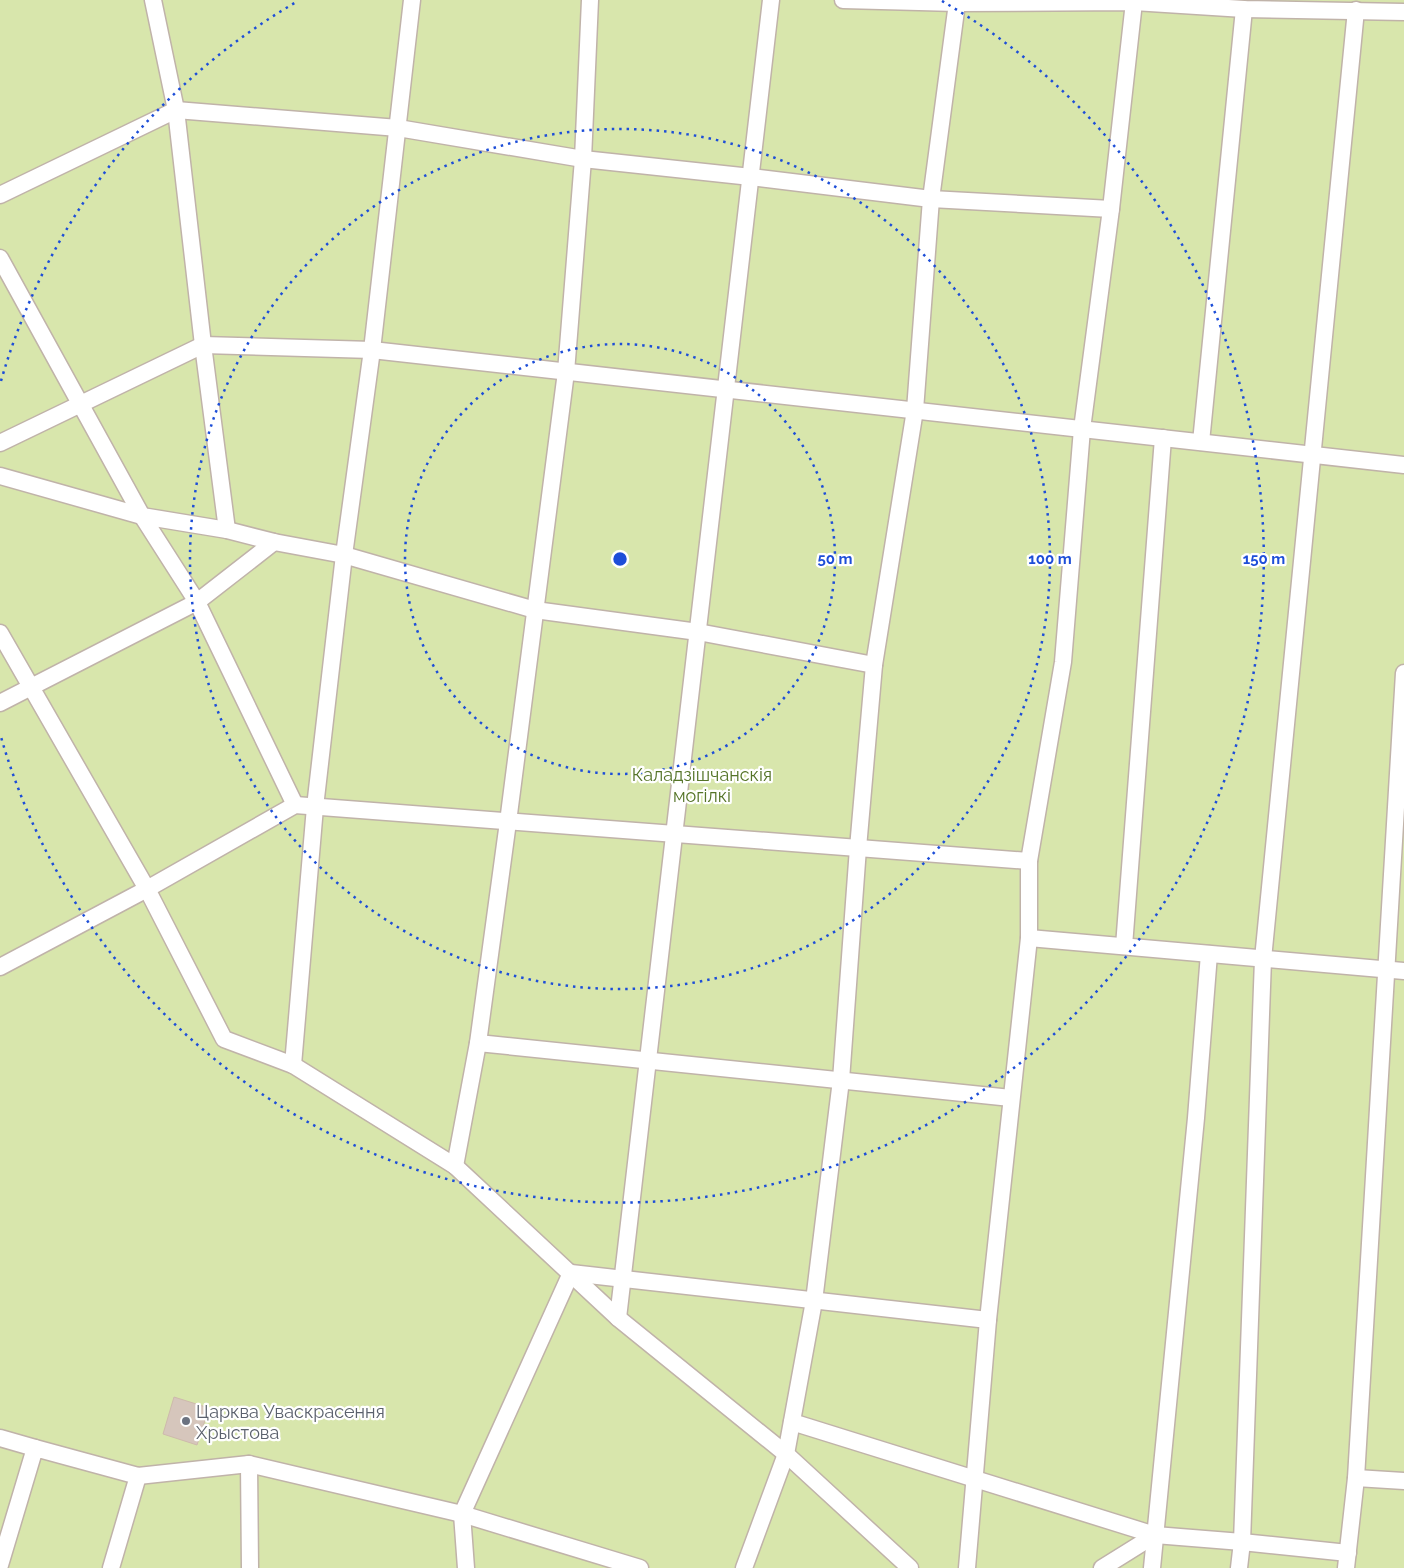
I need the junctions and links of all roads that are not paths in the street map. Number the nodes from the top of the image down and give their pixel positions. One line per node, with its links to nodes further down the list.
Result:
1 (153, 0): 11 (lane)
2 (412, 0): 12 (lane)
3 (590, 0): 13 (lane)
4 (771, 0): 14 (lane)
5 (843, 0): 7 (lane)
6 (1134, 2): 7 (lane); 8 (lane); 17 (lane)
7 (958, 3): 16 (lane)
8 (1244, 9): 9 (lane); 27 (lane)
9 (1356, 10): 10 (lane); 29 (lane)
10 (1404, 12)
11 (176, 110): 12 (lane); 15 (lane); 19 (lane)
12 (398, 128): 13 (lane); 20 (lane)
13 (583, 159): 14 (lane); 21 (lane)
14 (750, 177): 16 (lane); 22 (lane)
15 (0, 194)
16 (931, 199): 17 (lane); 24 (lane)
17 (1112, 209): 25 (lane)
18 (0, 258): 23 (lane)
19 (203, 345): 20 (lane); 23 (lane); 33 (lane)
20 (372, 350): 21 (lane); 35 (lane)
21 (566, 372): 22 (lane); 37 (lane)
22 (726, 389): 24 (lane); 38 (lane)
23 (80, 404): 28 (lane); 32 (lane)
24 (915, 410): 25 (lane); 40 (lane)
25 (1082, 429): 26 (lane); 49 (lane)
26 (1163, 438): 27 (lane); 52 (lane)
27 (1201, 442): 29 (lane)
28 (0, 443)
29 (1312, 454): 30 (lane); 54 (lane)
30 (1404, 465)
31 (0, 476): 32 (lane)
32 (142, 516): 33 (lane); 36 (lane)
33 (227, 530): 34 (lane)
34 (274, 542): 35 (lane); 36 (lane)
35 (344, 555): 37 (lane); 45 (lane)
36 (197, 602): 42 (lane); 44 (lane)
37 (535, 610): 38 (lane); 46 (lane)
38 (698, 632): 40 (lane); 47 (lane)
39 (0, 634): 42 (lane)
40 (874, 665): 48 (lane)
41 (1404, 673): 56 (lane)
42 (30, 688): 43 (lane); 50 (lane)
43 (0, 703)
44 (295, 804): 45 (lane); 50 (lane)
45 (315, 807): 46 (lane); 60 (lane)
46 (508, 822): 47 (lane); 58 (lane)
47 (674, 834): 48 (lane); 59 (lane)
48 (858, 848): 49 (lane); 61 (lane)
49 (1029, 861): 51 (lane)
50 (148, 889): 55 (lane); 60 (lane)
51 (1029, 938): 52 (lane); 62 (lane)
52 (1124, 946): 53 (lane)
53 (1209, 954): 54 (lane); 79 (lane)
54 (1262, 959): 56 (lane); 80 (lane)
55 (0, 967)
56 (1386, 970): 57 (lane); 76 (lane)
57 (1404, 971)
58 (478, 1043): 59 (lane); 63 (lane)
59 (648, 1060): 61 (lane); 65 (lane)
60 (293, 1065): 63 (lane)
61 (841, 1080): 62 (lane); 66 (lane)
62 (1011, 1098): 68 (lane)
63 (455, 1166): 64 (lane)
64 (571, 1273): 65 (lane); 67 (lane); 78 (lane)
65 (623, 1279): 66 (lane); 67 (lane)
66 (814, 1300): 68 (lane); 69 (lane)
67 (618, 1318): 72 (lane)
68 (988, 1320): 75 (lane)
69 (792, 1422): 72 (lane); 75 (lane)
70 (0, 1438): 71 (lane)
71 (35, 1448): 74 (lane); 82 (lane)
72 (786, 1454): 87 (lane); 88 (lane)
73 (249, 1464): 74 (lane); 78 (lane); 84 (lane)
74 (138, 1476): 83 (lane)
75 (974, 1478): 79 (lane); 89 (lane)
76 (1356, 1478): 77 (lane); 81 (lane)
77 (1404, 1481)
78 (462, 1514): 85 (lane); 86 (lane)
79 (1155, 1536): 80 (lane); 90 (lane); 91 (lane)
80 (1242, 1542): 81 (lane); 92 (lane)
81 (1347, 1561)
82 (0, 1565)
83 (111, 1568)
84 (250, 1568)
85 (466, 1568)
86 (640, 1568)
87 (744, 1568)
88 (910, 1568)
89 (967, 1568)
90 (1102, 1568)
91 (1152, 1568)
92 (1239, 1568)

